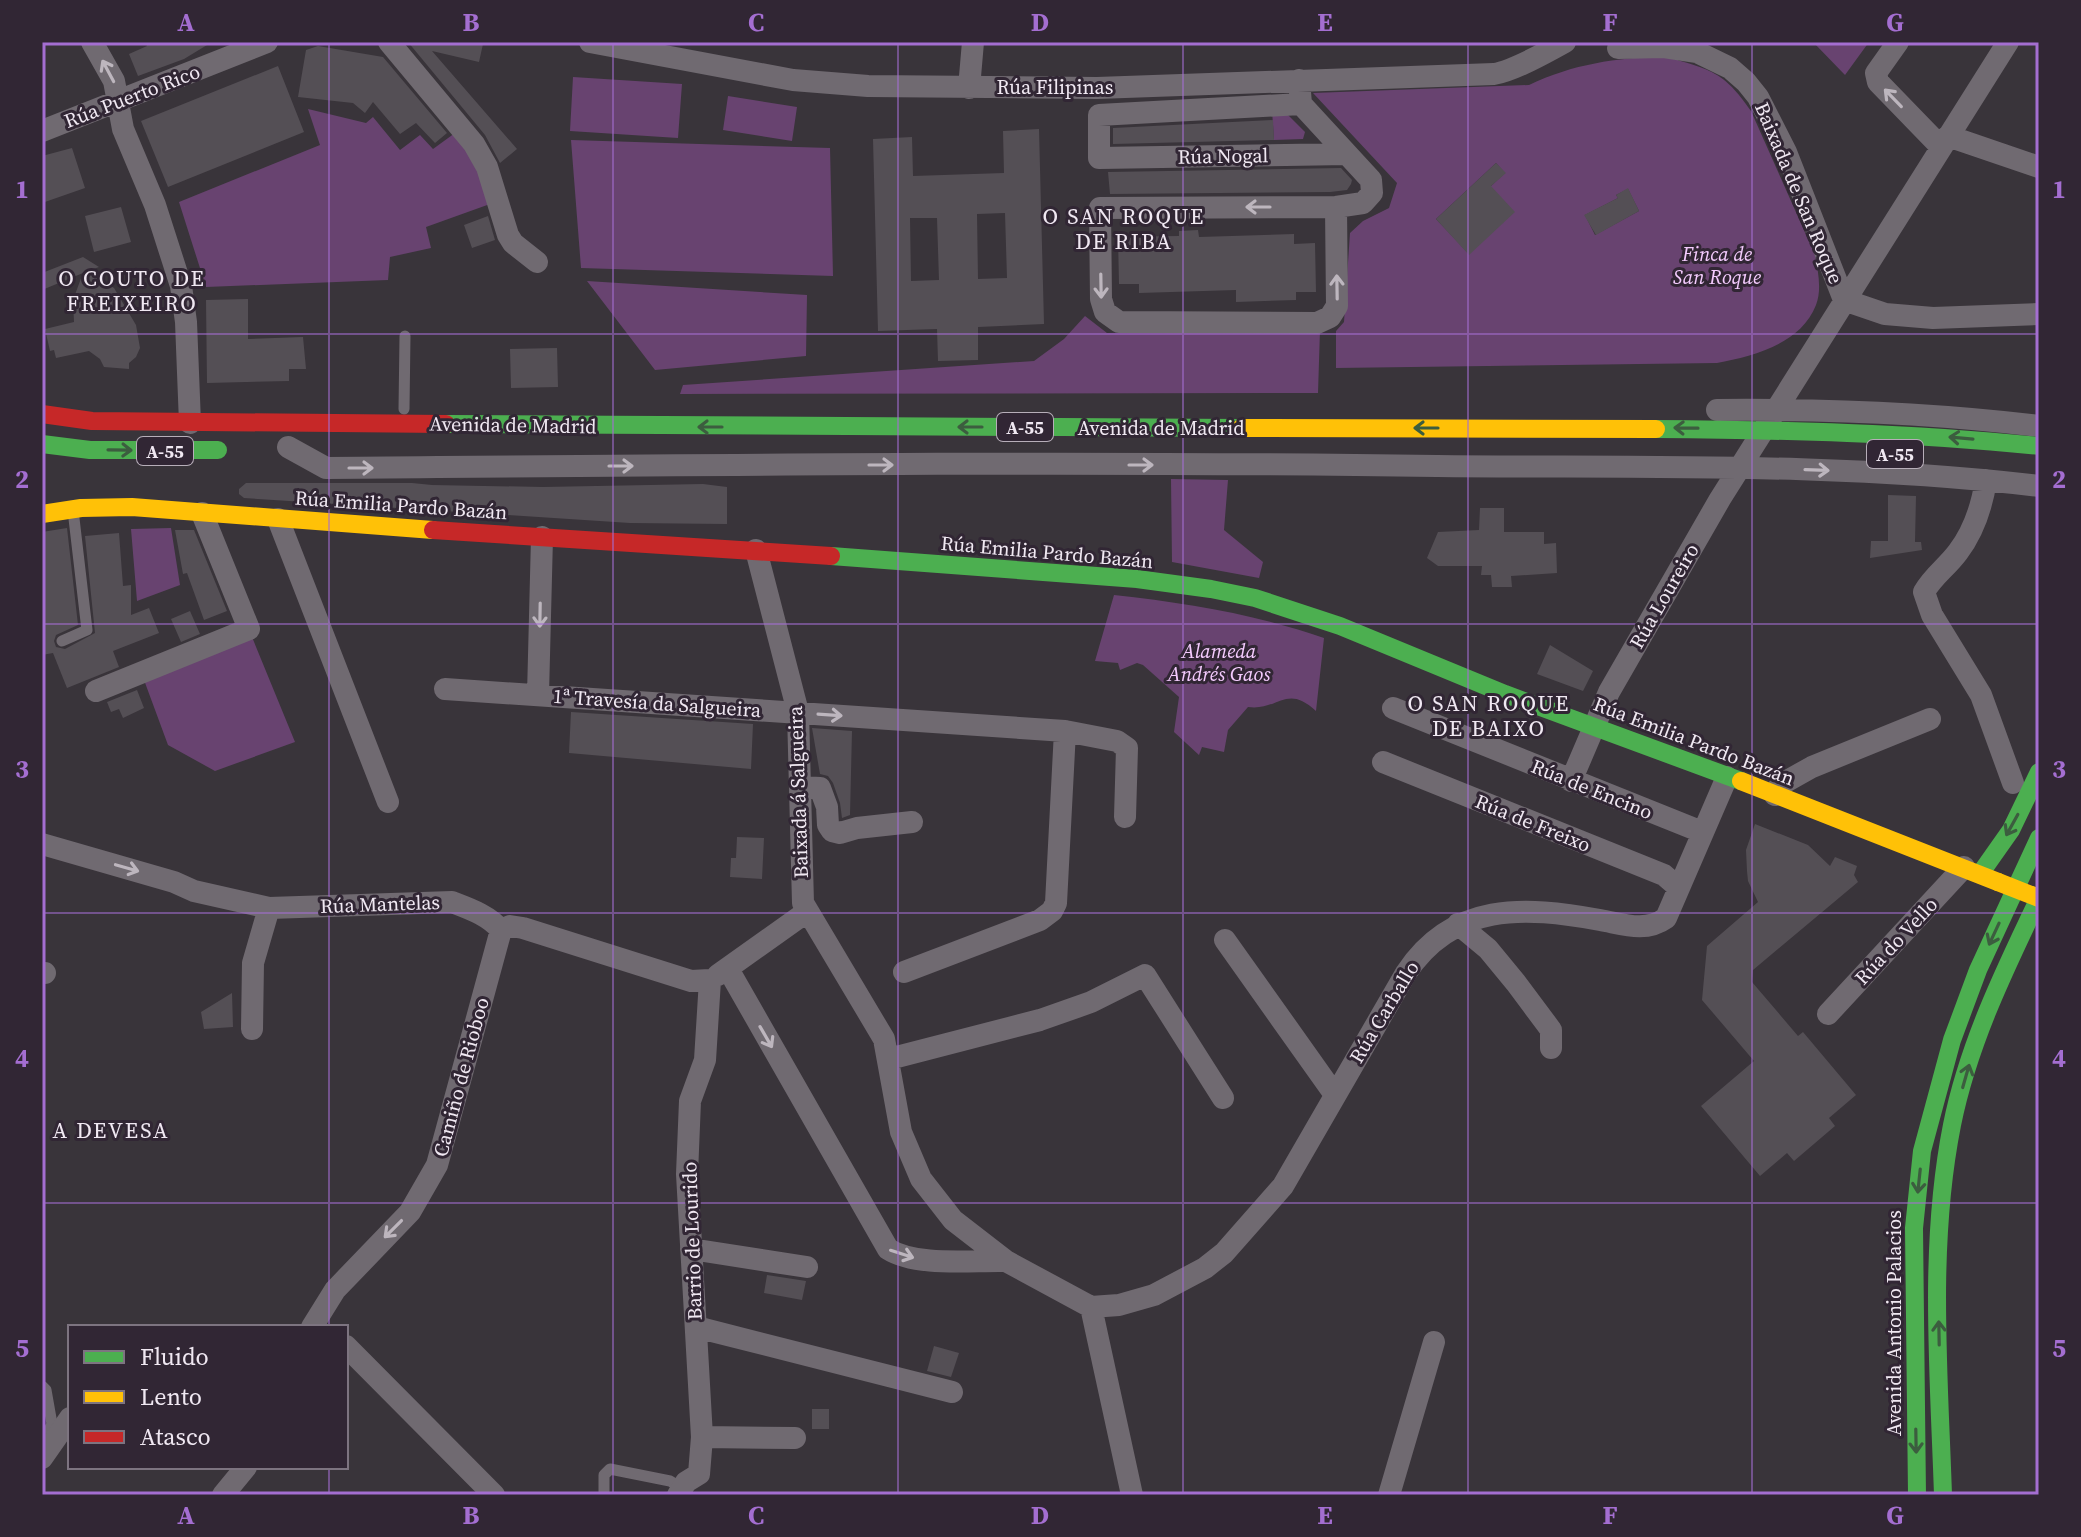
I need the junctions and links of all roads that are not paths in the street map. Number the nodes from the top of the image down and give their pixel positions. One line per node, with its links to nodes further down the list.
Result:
1 (92, 42): 14 (street, one-way to 1)
2 (267, 42): 14 (street, Rúa Puerto Rico)
3 (389, 42): 21 (street)
4 (590, 42): 9 (street, Rúa Filipinas)
5 (973, 42): 13 (street)
6 (1565, 42): 11 (street, Rúa Filipinas)
7 (1898, 42): 17 (street, one-way to 7)
8 (2008, 42): 17 (street, Rúa Loureiro)
9 (614, 44): 13 (street, Rúa Filipinas)
10 (1621, 45): 22 (street, Baixada de San Roque)
11 (1523, 52): 12 (street, Rúa Filipinas)
12 (1299, 80): 13 (street, Rúa Filipinas); 15 (street)
13 (969, 88)
14 (119, 102): 16 (street, Rúa Puerto Rico); 28 (street)
15 (1301, 104): 18 (street); 18 (street, Rúa Nogal)
16 (42, 131)
17 (1944, 142): 19 (street); 22 (street, Rúa Loureiro)
18 (1347, 154): 20 (street)
19 (2039, 167)
20 (1336, 207): 20 (street, one-way to 20)
21 (537, 262)
22 (1844, 300): 23 (street); 26 (street, Rúa Loureiro)
23 (2039, 314)
24 (405, 336): 25 (lane)
25 (404, 409): 26 (street); 29 (street)
26 (1777, 409): 30 (street); 37 (street, Rúa Loureiro)
27 (42, 414): 28 (main road, Avenida de Madrid / A-55)
28 (190, 423): 29 (main road, Avenida de Madrid / A-55)
29 (286, 423): 37 (main road, Avenida de Madrid / A-55, one-way to 29)
30 (2039, 426)
31 (42, 444): 39 (main road, A-55, one-way to 39)
32 (730, 446): 36 (main road, Avenida de Madrid / A-55)
33 (2039, 446): 37 (main road, Avenida de Madrid / A-55, one-way to 37)
34 (319, 447): 35 (main road, Avenida de Madrid)
35 (282, 448): 37 (street, Avenida de Madrid, one-way to 37)
36 (1442, 448)
37 (1748, 449): 38 (main road, Avenida de Madrid / A-55); 44 (street, one-way to 44); 59 (street, Rúa Loureiro)
38 (1780, 449)
39 (233, 450)
40 (1822, 451): 41 (main road, A-55)
41 (1865, 452)
42 (1907, 454): 43 (main road, A-55)
43 (1977, 459)
44 (1986, 480): 45 (street); 65 (street)
45 (2039, 486)
46 (73, 509): 47 (main road, Rúa Emilia Pardo Bazán); 48 (main road, Rúa Emilia Pardo Bazán); 52 (lane)
47 (202, 513): 49 (main road, Rúa Emilia Pardo Bazán); 54 (street)
48 (42, 514)
49 (278, 519): 50 (main road, Rúa Emilia Pardo Bazán); 68 (street)
50 (542, 537): 51 (main road, Rúa Emilia Pardo Bazán); 55 (street, one-way to 55)
51 (756, 550): 57 (street, Baixada á Salgueira); 59 (main road, Rúa Emilia Pardo Bazán)
52 (62, 641)
53 (445, 689): 55 (street, 1ª Travesía da Salgueira)
54 (96, 691)
55 (538, 695): 57 (street, 1ª Travesía da Salgueira)
56 (1393, 708): 64 (street, Rúa de Encino)
57 (798, 712): 60 (street, 1ª Travesía da Salgueira, one-way to 60); 66 (street, Baixada á Salgueira)
58 (1930, 719): 67 (street)
59 (1594, 727): 63 (main road, Rúa Emilia Pardo Bazán); 64 (street, Rúa Loureiro)
60 (1063, 731): 69 (street, 1ª Travesía da Salgueira); 82 (street)
61 (1383, 762): 75 (street, Rúa de Freixo)
62 (2039, 772): 74 (main road, one-way to 74)
63 (1727, 777): 67 (main road, Rúa Emilia Pardo Bazán); 71 (street, Rúa Carballo)
64 (1571, 781): 71 (street, Rúa de Encino)
65 (2013, 783)
66 (801, 787): 70 (street); 78 (street, Baixada á Salgueira)
67 (1775, 795): 74 (main road, Rúa Emilia Pardo Bazán)
68 (388, 802)
69 (1125, 817)
70 (912, 822)
71 (1702, 832): 75 (street, Rúa Carballo)
72 (2039, 838): 112 (main road, Avenida Antonio Palacios, one-way to 112)
73 (42, 844): 77 (street, Rúa Mantelas, one-way to 77)
74 (1972, 871): 76 (main road, Rúa Emilia Pardo Bazán, bridge); 84 (street, Rúa do Vello)
75 (1679, 888): 79 (street, Rúa Carballo)
76 (2039, 898): 113 (main road, one-way to 76)
77 (269, 908): 80 (street, Rúa Mantelas); 85 (street)
78 (808, 911): 83 (street); 87 (street, Baixada á Salgueira)
79 (1458, 924): 86 (street); 88 (street, Rúa Carballo)
80 (501, 930): 83 (street, Rúa Mantelas); 94 (street, Camiño de Rioboo, one-way to 94)
81 (1225, 940): 88 (street)
82 (904, 972)
83 (719, 974): 90 (street, Barrio de Lourido); 91 (street, one-way to 91)
84 (1828, 1014)
85 (252, 1029)
86 (1551, 1048)
87 (889, 1059): 89 (street); 91 (street, Baixada á Salgueira)
88 (1335, 1095): 93 (street, Rúa Carballo)
89 (1223, 1098)
90 (691, 1249): 92 (street); 95 (street, Barrio de Lourido)
91 (1006, 1261): 93 (street, Baixada á Salgueira)
92 (807, 1267)
93 (1091, 1307): 110 (street)
94 (319, 1324)
95 (696, 1327): 99 (street); 101 (street, Barrio de Lourido)
96 (1434, 1342): 111 (street)
97 (348, 1348): 108 (street)
98 (42, 1386): 103 (lane)
99 (952, 1392)
100 (68, 1421): 104 (street)
101 (702, 1437): 102 (street); 106 (street, Barrio de Lourido)
102 (795, 1438)
103 (42, 1442)
104 (42, 1458)
105 (244, 1469): 107 (street)
106 (680, 1492): 109 (lane)
107 (223, 1495)
108 (494, 1495)
109 (604, 1495)
110 (1132, 1495)
111 (1389, 1495)
112 (1917, 1495)
113 (1943, 1495)

